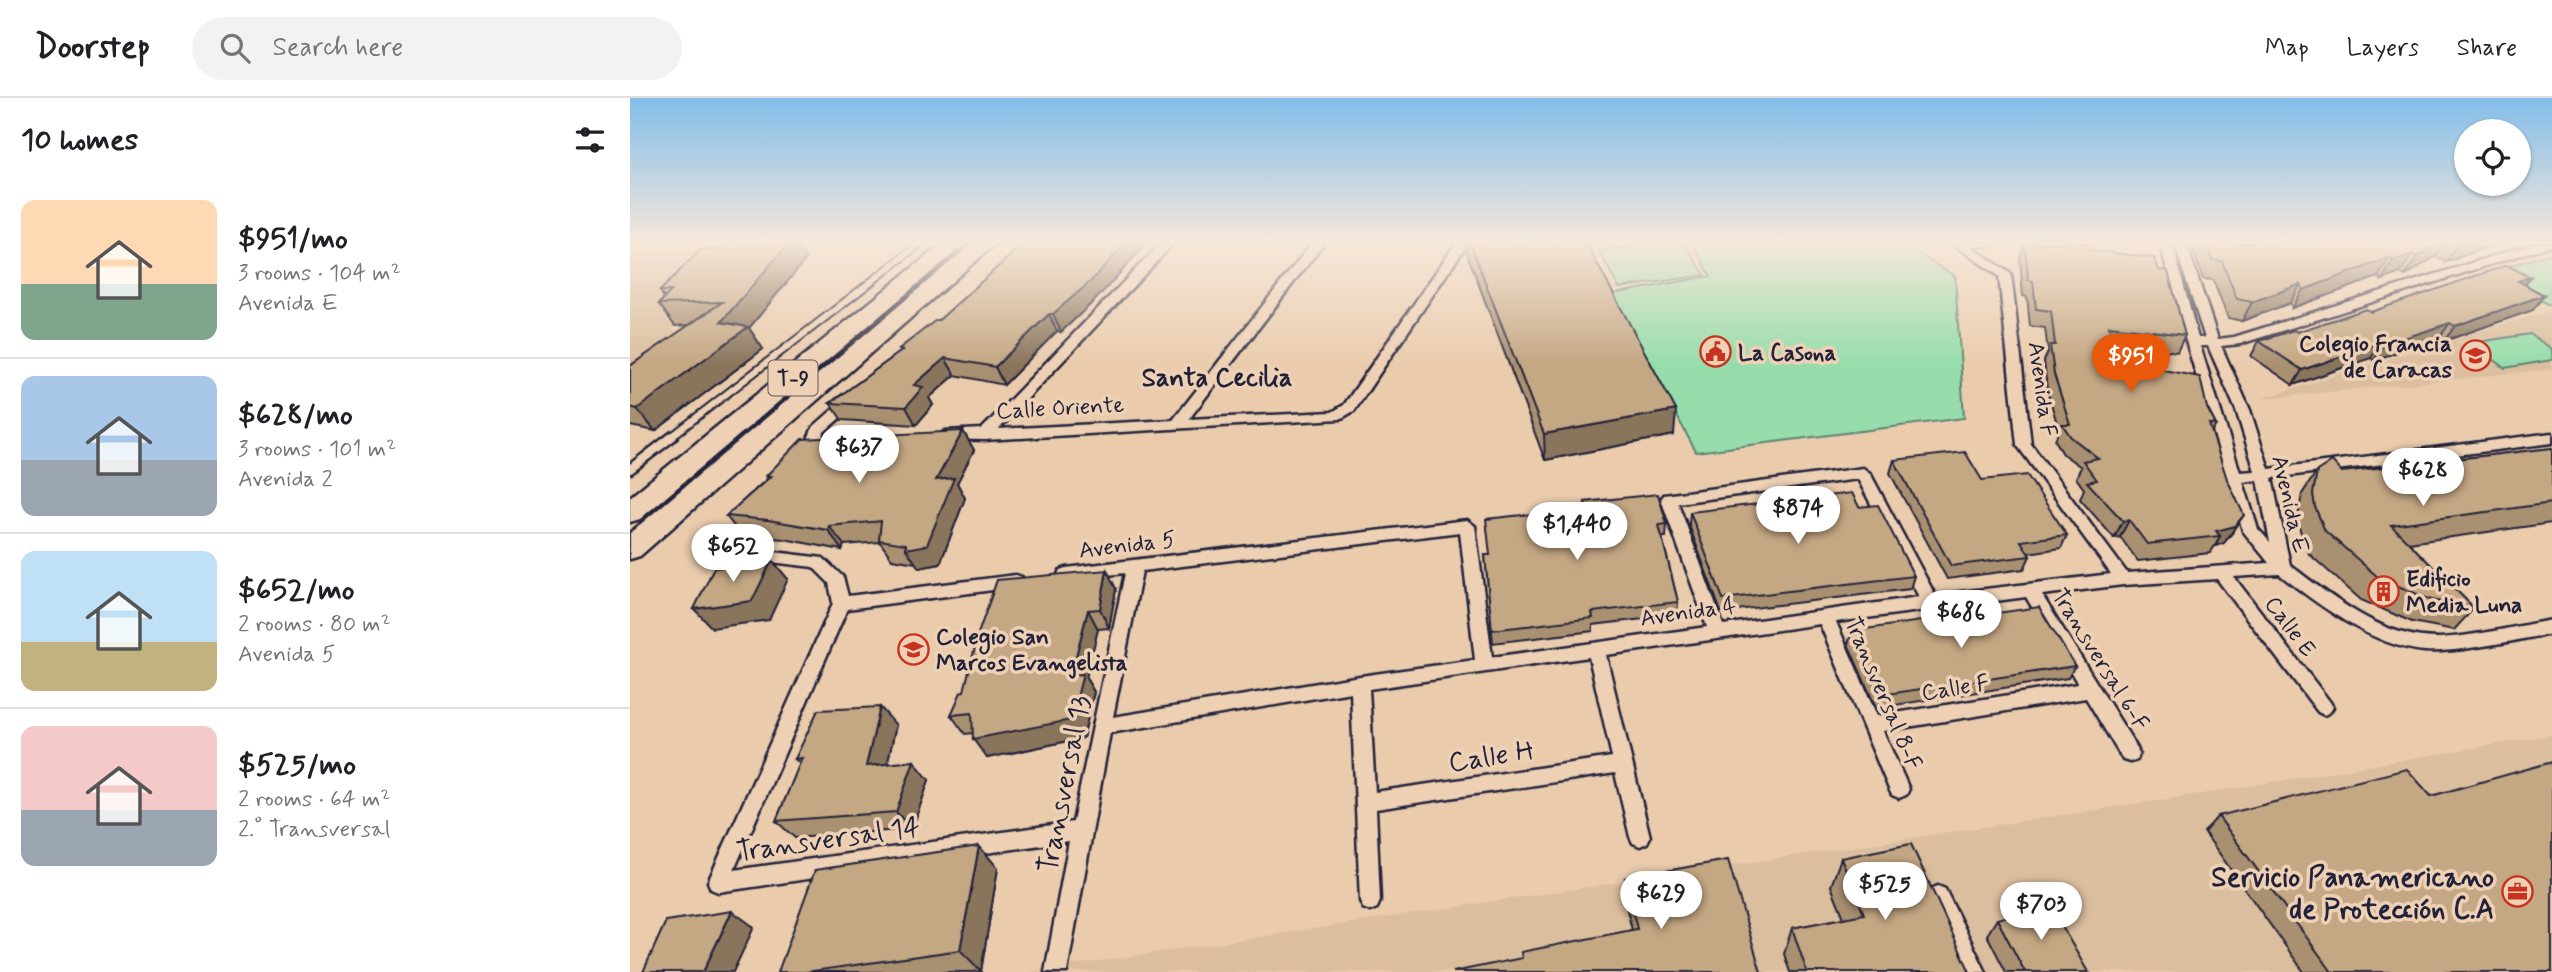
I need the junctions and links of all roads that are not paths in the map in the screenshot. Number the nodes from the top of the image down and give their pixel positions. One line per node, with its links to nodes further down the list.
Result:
1 (868, 284): 19 (lane)
2 (907, 284): 22 (highway, T-9)
3 (939, 284): 23 (highway, T-9)
4 (1129, 284): 15 (street)
5 (1286, 284): 14 (street)
6 (1434, 284): 14 (street, Calle Oriente)
7 (2006, 284): 30 (street, Avenida F)
8 (2177, 284): 11 (street, Avenida E)
9 (2193, 284): 12 (street, Avenida E)
10 (2418, 284): 12 (street)
11 (2192, 341): 12 (street); 21 (street, Avenida E)
12 (2213, 343): 20 (street, Avenida E)
13 (860, 393): 18 (street)
14 (1178, 423): 15 (street, Calle Oriente)
15 (985, 435): 16 (street, Calle Oriente)
16 (931, 437)
17 (2552, 438): 20 (street)
18 (848, 441)
19 (630, 469)
20 (2263, 475): 21 (street); 26 (street, Avenida E)
21 (2236, 478): 26 (street, Avenida E)
22 (630, 512)
23 (630, 549)
24 (735, 553): 33 (street)
25 (1135, 565): 28 (street, Avenida 5); 38 (street, Avenida 5); 43 (street, Transversal 13)
26 (2282, 568): 27 (street, Avenida 4); 35 (street)
27 (2221, 572): 30 (street, Avenida 4); 41 (street, Calle E)
28 (1055, 576)
29 (1028, 579): 33 (street)
30 (2123, 579): 31 (street, Avenida 4)
31 (2030, 590): 32 (street, Avenida 4); 40 (street, Transversal 6-F)
32 (1930, 602): 34 (street, Avenida 4); 36 (street)
33 (841, 604): 48 (street, Transversal 14)
34 (1825, 617): 36 (street, Avenida 4); 42 (street, Transversal 8-F)
35 (2552, 627)
36 (1717, 631): 37 (street, Avenida 4)
37 (1596, 650): 38 (street, Avenida 4); 45 (street)
38 (1484, 665): 39 (street, Avenida 4)
39 (1360, 683): 43 (street, Avenida 4); 47 (street)
40 (2090, 690): 42 (street, Calle F); 44 (street, Transversal 6-F)
41 (2324, 708)
42 (1870, 725): 46 (street, Transversal 8-F)
43 (1104, 726): 48 (street, Transversal 13)
44 (2130, 754)
45 (1623, 764): 47 (street, Calle H); 49 (street)
46 (1899, 789)
47 (1367, 802): 51 (street)
48 (1081, 830): 52 (street, Transversal 13)
49 (1640, 837)
50 (1938, 896): 53 (street)
51 (1370, 901)
52 (1056, 972)
53 (1975, 972)

